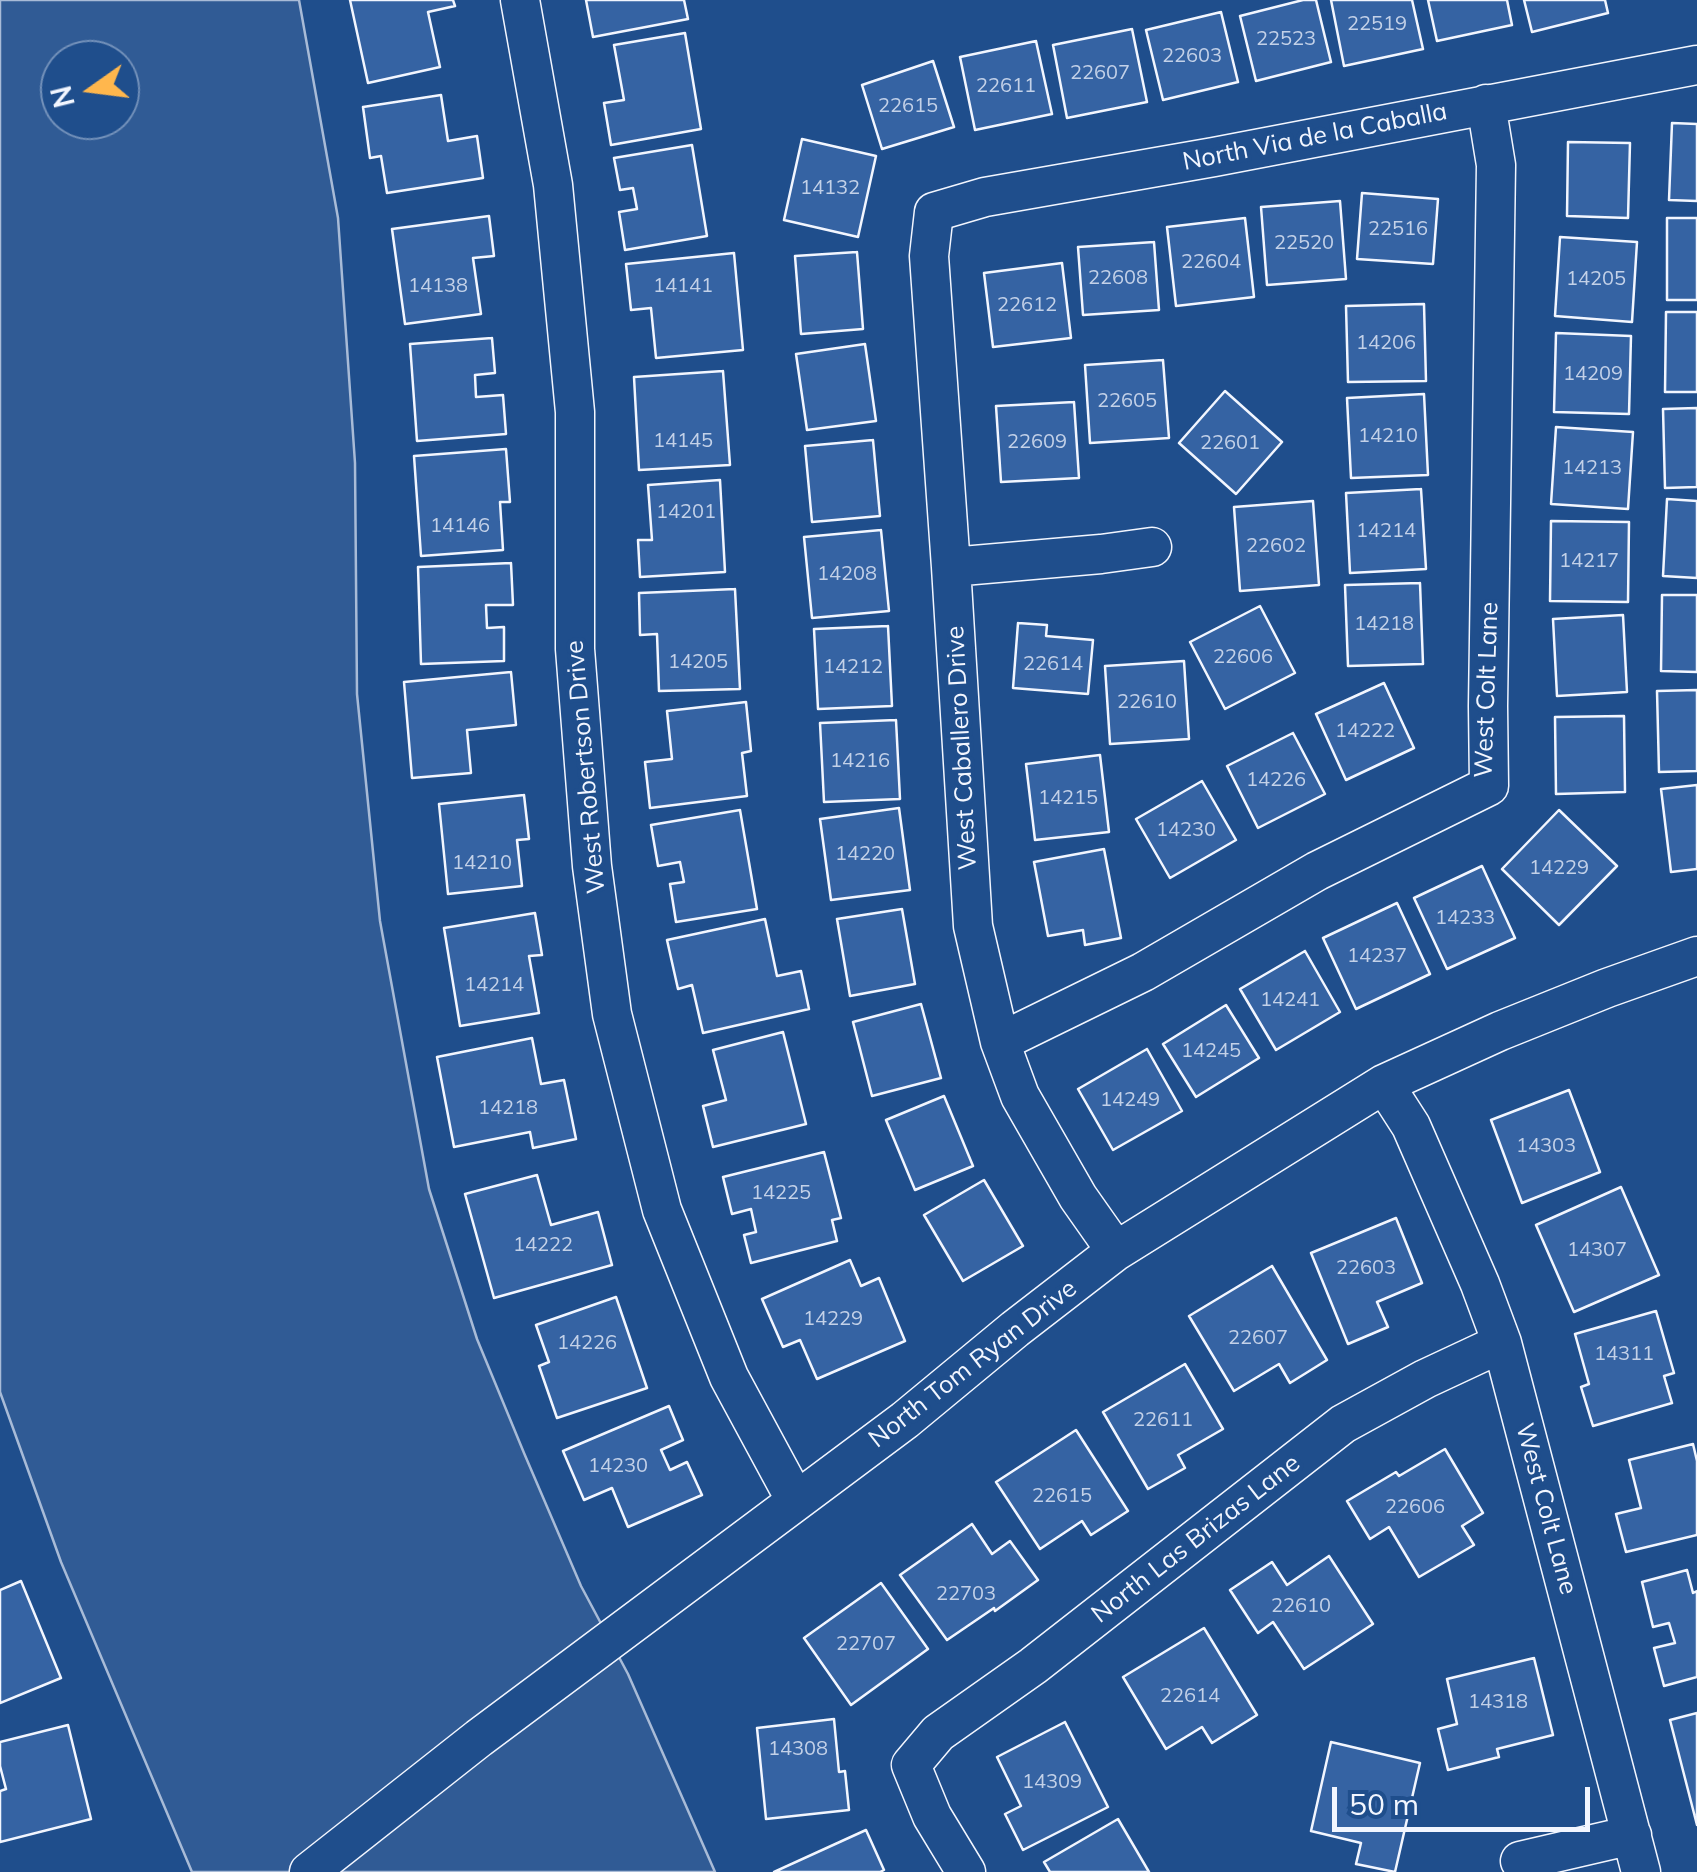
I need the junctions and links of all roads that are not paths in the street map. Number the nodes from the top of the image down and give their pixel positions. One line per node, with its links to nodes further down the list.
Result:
1 (520, 0): 12 (street, West Robertson Drive)
2 (1697, 64): 3 (street, North Via de la Caballa)
3 (1486, 104): 4 (street, North Via de la Caballa); 8 (street, West Colt Lane)
4 (934, 212): 6 (street, West Caballero Drive)
5 (1152, 547): 6 (street)
6 (951, 567): 8 (street, West Caballero Drive)
7 (1697, 956): 9 (street, North Tom Ryan Drive)
8 (1000, 1042): 10 (street, West Caballero Drive)
9 (1384, 1084): 10 (street, North Tom Ryan Drive); 11 (street, West Colt Lane)
10 (1116, 1252): 12 (street, North Tom Ryan Drive)
11 (1502, 1344): 13 (street, West Colt Lane); 16 (street, North Las Brizas Lane)
12 (796, 1501): 15 (street, North Tom Ryan Drive)
13 (1632, 1836): 14 (street); 17 (street, West Colt Lane)
14 (1520, 1861)
15 (309, 1872)
16 (966, 1872)
17 (1642, 1872)

